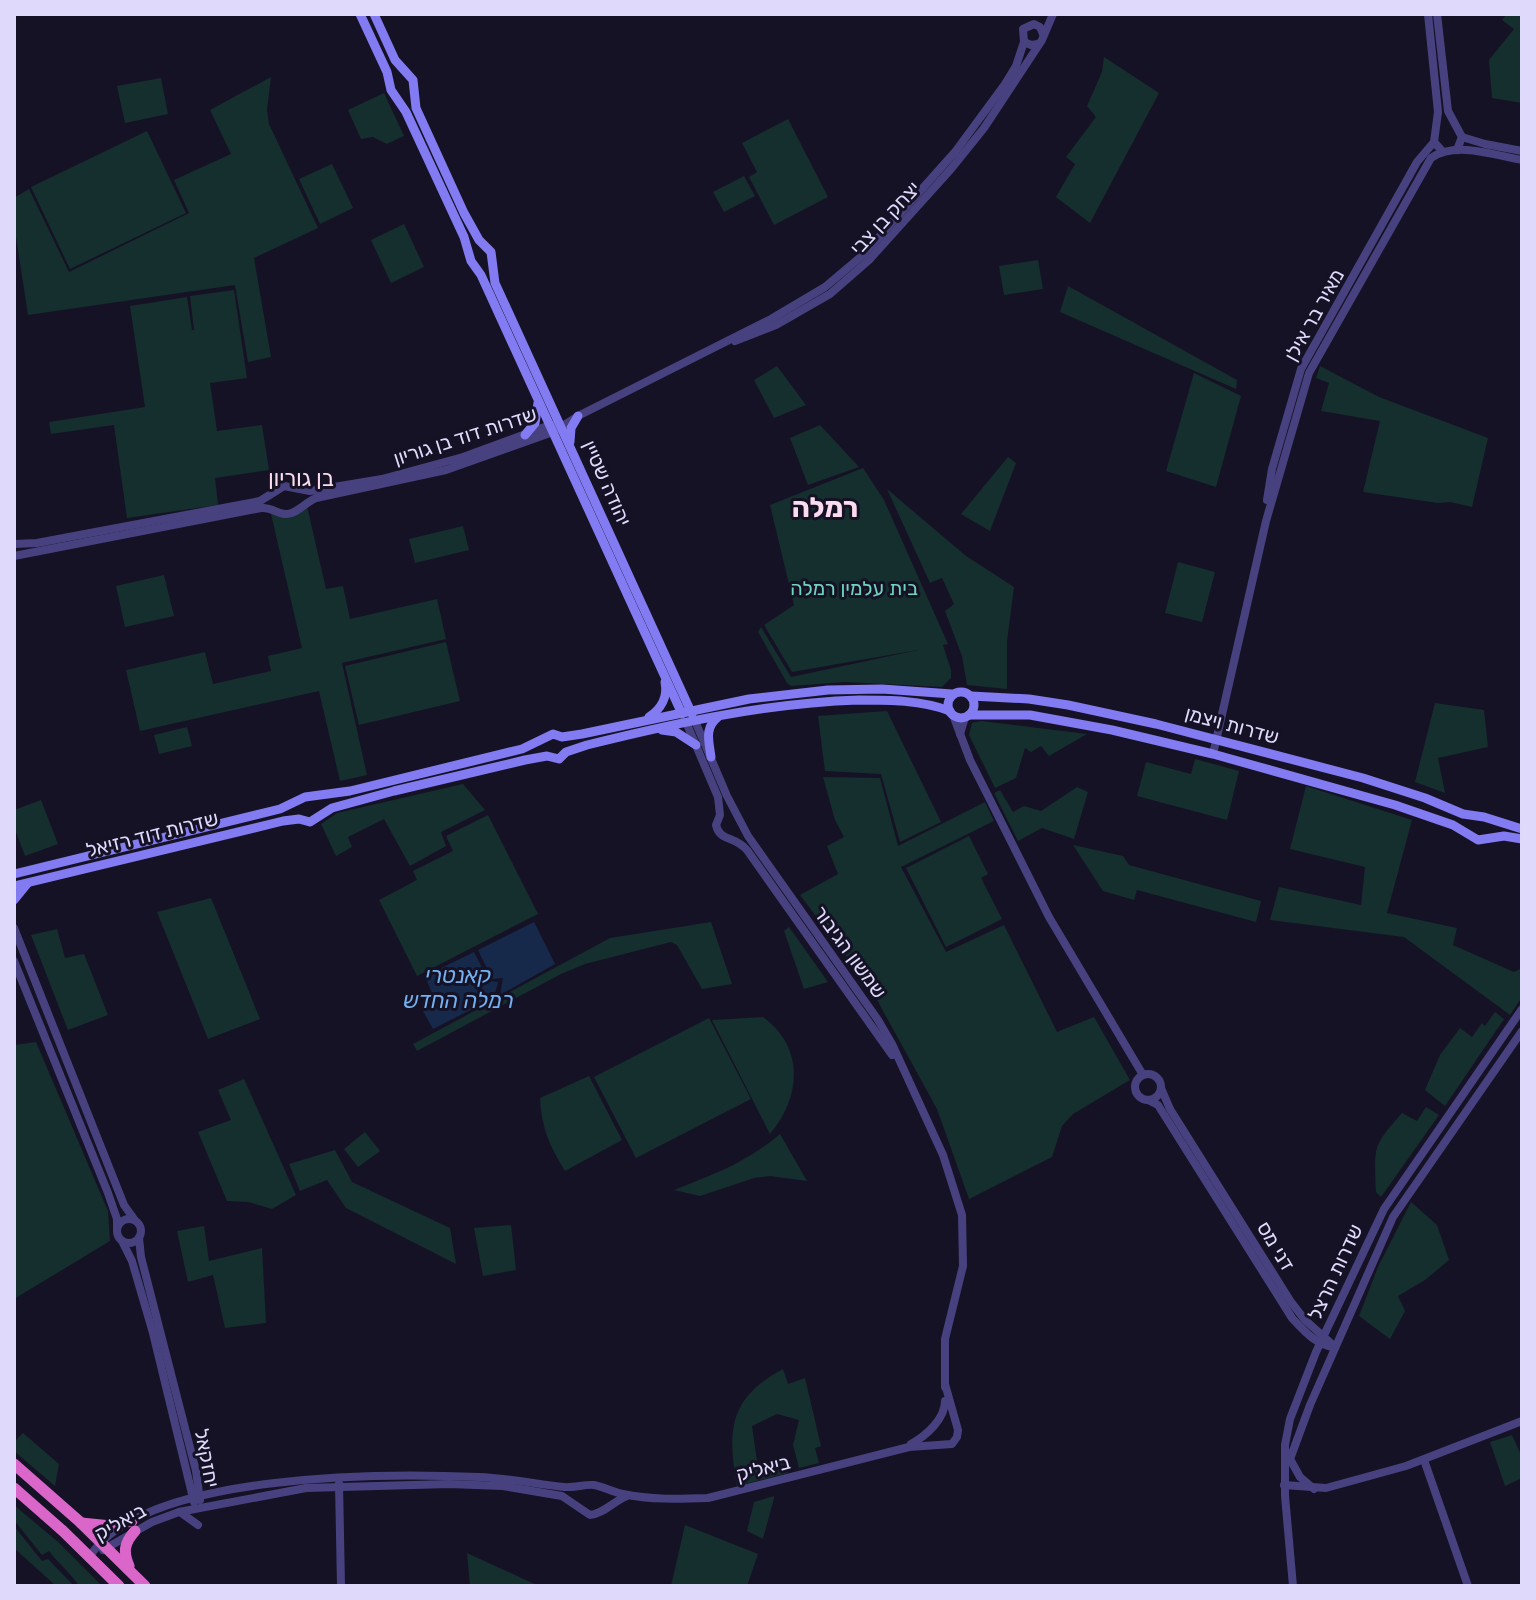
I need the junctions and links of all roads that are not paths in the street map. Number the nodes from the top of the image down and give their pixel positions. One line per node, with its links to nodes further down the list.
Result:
1 (360, 14): 12 (main road)
2 (374, 14): 11 (main road)
3 (1043, 14): 7 (street)
4 (1053, 14): 8 (street)
5 (1428, 14): 16 (street)
6 (1437, 14): 15 (street)
7 (1034, 24): 8 (street); 9 (street)
8 (1044, 35): 10 (street)
9 (1024, 42): 10 (street); 26 (street, יצחק בן צבי)
10 (1038, 44): 26 (street, יצחק בן צבי)
11 (404, 73): 12 (main road); 13 (main road)
12 (390, 83): 14 (main road)
13 (414, 88): 14 (main road); 23 (main road)
14 (396, 95): 25 (main road, יהודה שטיין)
15 (1454, 125): 16 (street); 17 (street)
16 (1437, 128): 18 (street)
17 (1462, 137): 19 (street); 20 (street)
18 (1434, 142): 21 (street); 36 (street, מאיר בר אילן)
19 (1457, 150): 21 (street); 22 (street)
20 (1522, 151)
21 (1443, 152): 36 (street, מאיר בר אילן)
22 (1522, 160)
23 (483, 246): 24 (main road); 25 (main road)
24 (492, 260): 25 (main road); 29 (main road, יהודה שטיין)
25 (473, 261): 27 (main road, יהודה שטיין)
26 (704, 351): 28 (street, יצחק בן צבי)
27 (538, 399): 29 (main road, יהודה שטיין); 30 (main road)
28 (578, 416): 29 (street, יצחק בן צבי); 31 (main road)
29 (555, 428): 30 (street, שדרות דוד בן גוריון); 31 (main road, יהודה שטיין); 34 (street, שדרות דוד בן גוריון); 39 (main road, יהודה שטיין)
30 (525, 435): 32 (street, שדרות דוד בן גוריון)
31 (570, 446): 42 (main road, יהודה שטיין)
32 (295, 489): 33 (street); 34 (street)
33 (273, 494): 35 (street); 37 (street)
34 (298, 507): 35 (street)
35 (275, 509): 38 (street)
36 (1266, 521): 52 (street, מאיר בר אילן)
37 (14, 544)
38 (14, 556)
39 (664, 675): 42 (main road, יהודה שטיין); 46 (main road)
40 (952, 694): 41 (main road); 42 (main road); 43 (main road)
41 (971, 696): 45 (main road); 52 (main road, שדרות ויצמן)
42 (686, 711): 46 (main road); 47 (main road, יהודה שטיין)
43 (951, 713): 44 (main road); 45 (main road); 51 (street)
44 (720, 716): 47 (main road); 57 (main road)
45 (967, 716): 51 (street); 55 (main road, שדרות ויצמן)
46 (645, 719): 49 (main road)
47 (690, 722): 48 (main road); 53 (street); 57 (street, שמשון הגיבור)
48 (650, 730): 53 (main road); 54 (main road)
49 (562, 737): 50 (main road); 54 (main road)
50 (545, 739): 56 (main road); 58 (main road)
51 (960, 739): 80 (street)
52 (1215, 740): 55 (street, מאיר בר אילן); 62 (main road, שדרות ויצמן)
53 (696, 745): 60 (street)
54 (566, 752): 56 (main road)
55 (1213, 754): 66 (main road, שדרות ויצמן)
56 (547, 756): 61 (main road)
57 (711, 757): 64 (street, שמשון הגיבור)
58 (308, 797): 59 (main road); 61 (main road)
59 (297, 802): 63 (main road); 71 (main road, שדרות דוד רזיאל)
60 (720, 815): 64 (street); 67 (street)
61 (317, 817): 63 (main road)
62 (1482, 818): 65 (main road, שדרות ויצמן); 66 (main road); 68 (main road)
63 (299, 819): 73 (main road, שדרות דוד רזיאל)
64 (741, 820): 67 (street); 83 (street, שמשון הגיבור)
65 (1522, 829)
66 (1470, 835): 68 (main road)
67 (732, 838): 83 (street, שמשון הגיבור)
68 (1487, 838): 69 (main road)
69 (1522, 839)
70 (14, 868): 71 (main road)
71 (29, 870): 72 (main road, שדרות דוד רזיאל)
72 (14, 874)
73 (28, 883): 74 (main road, שדרות דוד רזיאל); 75 (main road)
74 (14, 886)
75 (14, 900)
76 (14, 928): 84 (street)
77 (14, 961): 85 (street)
78 (1522, 1009): 88 (street, שדרות הרצל)
79 (1522, 1031): 89 (street, שדרות הרצל)
80 (1143, 1075): 81 (street); 82 (street)
81 (1161, 1088): 82 (street); 88 (street, דני מס)
82 (1148, 1100): 88 (street, דני מס)
83 (920, 1104): 90 (street, שמשון הגיבור)
84 (134, 1219): 85 (street); 86 (street)
85 (117, 1229): 87 (street)
86 (139, 1238): 87 (street); 106 (street, יחזקאל)
87 (122, 1241): 106 (street, יחזקאל)
88 (1320, 1343): 89 (street, דני מס); 99 (street, שדרות הרצל)
89 (1335, 1347): 103 (street, שדרות הרצל)
90 (945, 1384): 92 (street, שמשון הגיבור); 93 (street, שמשון הגיבור)
91 (1522, 1421): 97 (street)
92 (933, 1425): 93 (street); 94 (street); 95 (street, ביאליק)
93 (957, 1427): 94 (street)
94 (939, 1445): 95 (street, ביאליק)
95 (904, 1449): 104 (street, ביאליק)
96 (14, 1464): 112 (highway)
97 (1426, 1464): 103 (street); 122 (street)
98 (338, 1483): 100 (street, ביאליק); 106 (street, ביאליק); 108 (street, ביאליק); 110 (street, ביאליק); 120 (street)
99 (1284, 1485): 103 (street); 121 (street, שדרות הרצל)
100 (584, 1487): 102 (street); 108 (street)
101 (14, 1488): 107 (highway)
102 (601, 1489): 104 (street, ביאליק); 109 (street)
103 (1314, 1489)
104 (627, 1495): 109 (street)
105 (14, 1496): 107 (highway)
106 (197, 1496): 110 (street, יחזקאל); 114 (street, ביאליק)
107 (34, 1504): 116 (highway)
108 (577, 1504): 109 (street)
109 (605, 1507)
110 (195, 1508): 111 (street, ביאליק)
111 (179, 1512): 113 (street); 114 (street, ביאליק)
112 (80, 1522): 114 (highway); 115 (highway)
113 (198, 1525)
114 (134, 1526): 115 (street, ביאליק); 117 (highway)
115 (103, 1545): 116 (street, ביאליק); 117 (highway)
116 (90, 1556): 118 (highway)
117 (133, 1574): 119 (highway)
118 (119, 1586)
119 (145, 1586)
120 (341, 1586)
121 (1293, 1586)
122 (1468, 1586)

